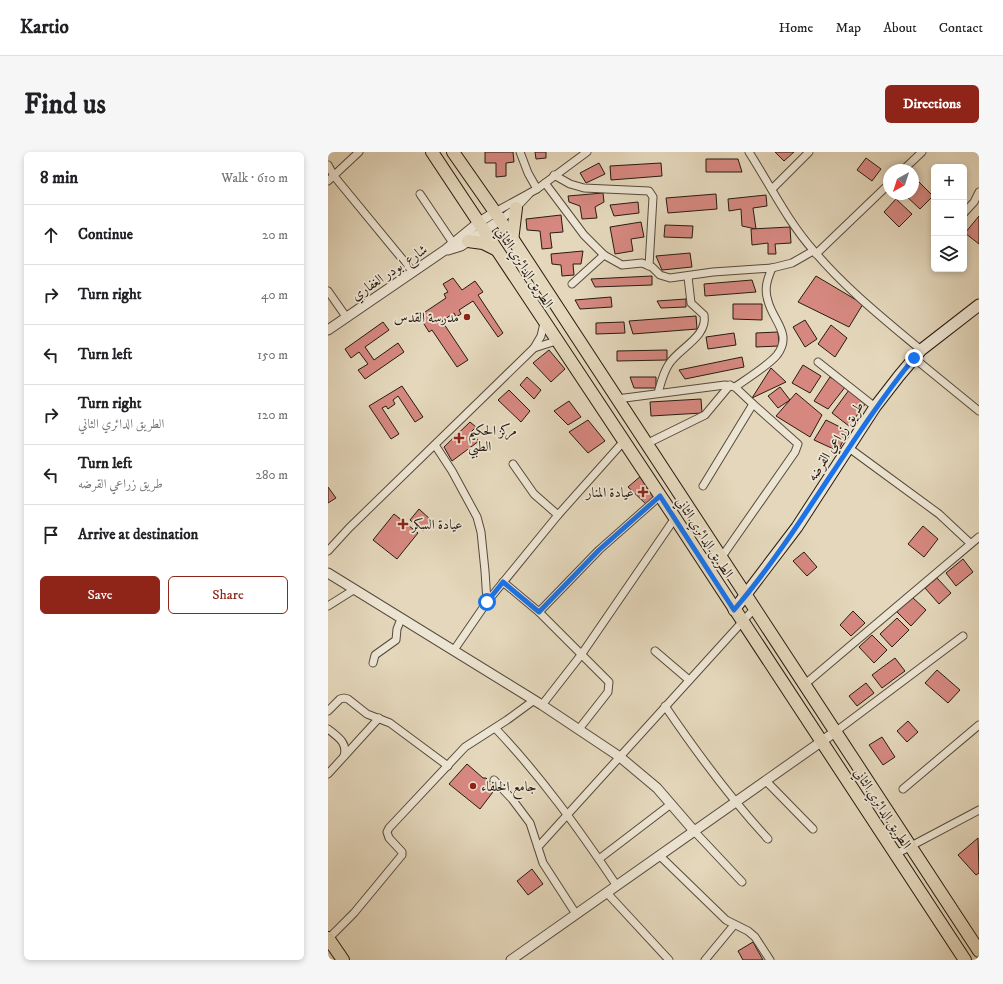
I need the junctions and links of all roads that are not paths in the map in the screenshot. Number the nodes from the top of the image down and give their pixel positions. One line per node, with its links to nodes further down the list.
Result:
1 (358, 152): 12 (street)
2 (432, 152): 23 (main road, الطريق الدائري الثاني)
3 (453, 152): 22 (main road, الطريق الدائري الثاني)
4 (520, 152): 16 (street)
5 (587, 152): 11 (street, شارع ابودر الغفاري)
6 (749, 152): 14 (street)
7 (809, 152): 14 (street)
8 (922, 152): 9 (street)
9 (909, 164)
10 (328, 165): 12 (street)
11 (554, 175): 13 (street, شارع ابودر الغفاري); 31 (street)
12 (331, 179): 33 (street)
13 (545, 183): 16 (street, شارع ابودر الغفاري); 30 (street)
14 (772, 189): 29 (street)
15 (883, 190): 29 (street)
16 (533, 191): 20 (street, شارع ابودر الغفاري); 22 (street, شارع ابودر الغفاري)
17 (979, 192): 19 (street)
18 (420, 194): 26 (street)
19 (976, 205): 21 (street)
20 (516, 208): 22 (street, شارع ابودر الغفاري); 24 (main road)
21 (967, 211)
22 (498, 216): 23 (street, شارع ابودر الغفاري); 24 (main road, الطريق الدائري الثاني)
23 (481, 227): 25 (street, شارع ابودر الغفاري); 26 (street, شارع ابودر الغفاري); 28 (main road, الطريق الدائري الثاني)
24 (512, 240): 47 (main road, الطريق الدائري الثاني)
25 (468, 241): 27 (street, شارع ابودر الغفاري); 28 (main road)
26 (453, 243): 27 (street, شارع ابودر الغفاري)
27 (445, 250): 33 (street, شارع ابودر الغفاري)
28 (496, 250): 39 (main road, الطريق الدائري الثاني)
29 (815, 253): 32 (street); 43 (street)
30 (604, 255): 31 (street); 35 (street)
31 (649, 266): 34 (street)
32 (772, 268): 34 (street); 45 (street)
33 (413, 272): 38 (street, شارع ابودر الغفاري)
34 (688, 277): 46 (street)
35 (572, 284)
36 (328, 291): 38 (street)
37 (979, 305): 43 (main road, طريق زراعي القرضه)
38 (347, 318): 40 (street, شارع ابودر الغفاري)
39 (544, 323): 41 (main road, الطريق الدائري الثاني); 42 (street)
40 (328, 330)
41 (556, 341): 42 (street); 51 (main road, الطريق الدائري الثاني)
42 (534, 348): 53 (street)
43 (917, 354): 49 (main road, طريق زراعي القرضه); 50 (street)
44 (818, 362): 49 (street)
45 (732, 386): 46 (street); 48 (street); 52 (street)
46 (658, 393): 47 (street)
47 (617, 399): 52 (main road, الطريق الدائري الثاني)
48 (753, 404): 56 (street); 63 (street)
49 (875, 407): 54 (main road, طريق زراعي القرضه)
50 (979, 411)
51 (624, 441): 57 (main road, الطريق الدائري الثاني); 58 (street)
52 (646, 444): 63 (main road, الطريق الدائري الثاني)
53 (434, 445): 62 (street); 68 (street)
54 (849, 448): 61 (street); 67 (main road, طريق زراعي القرضه)
55 (513, 464): 58 (street)
56 (703, 486)
57 (660, 496): 59 (main road, الطريق الدائري الثاني); 72 (street)
58 (558, 515): 65 (street)
59 (675, 518): 71 (main road, الطريق الدائري الثاني); 78 (street)
60 (979, 537): 61 (street)
61 (970, 543): 81 (street)
62 (328, 551)
63 (722, 558): 67 (main road, الطريق الدائري الثاني)
64 (328, 573): 66 (street)
65 (503, 582): 68 (street); 72 (street)
66 (355, 590): 69 (street); 73 (street)
67 (746, 596): 70 (main road, الطريق الدائري الثاني); 71 (main road, طريق زراعي القرضه)
68 (487, 602): 76 (street)
69 (328, 606)
70 (754, 609): 74 (street); 81 (main road, الطريق الدائري الثاني)
71 (734, 610): 74 (main road, الطريق الدائري الثاني)
72 (539, 612): 78 (street)
73 (401, 619): 76 (street); 79 (street)
74 (741, 621): 80 (street); 92 (main road, الطريق الدائري الثاني)
75 (963, 636): 91 (street)
76 (454, 650): 82 (street)
77 (655, 651): 80 (street)
78 (581, 655): 83 (street); 90 (street)
79 (373, 663)
80 (689, 680): 84 (street)
81 (804, 685): 91 (main road, الطريق الدائري الثاني)
82 (533, 701): 83 (street); 89 (street)
83 (542, 705): 90 (street)
84 (665, 706): 94 (street); 100 (street)
85 (328, 711): 86 (street)
86 (380, 718): 93 (street); 95 (street)
87 (979, 725): 99 (street)
88 (328, 728): 93 (street)
89 (495, 728): 95 (street); 103 (street)
90 (579, 729): 94 (street)
91 (835, 732): 92 (street); 107 (main road, الطريق الدائري الثاني)
92 (822, 741): 98 (street); 109 (main road, الطريق الدائري الثاني)
93 (344, 757): 96 (street)
94 (620, 757): 101 (street); 103 (street)
95 (448, 766): 117 (street)
96 (328, 774)
97 (494, 780): 108 (street)
98 (766, 781): 100 (street); 104 (street)
99 (903, 790)
100 (736, 803): 105 (street); 106 (street)
101 (671, 804): 105 (street); 111 (street)
102 (979, 810): 107 (street)
103 (566, 814): 108 (street); 111 (street)
104 (813, 829)
105 (695, 832): 110 (street); 112 (street)
106 (768, 839)
107 (910, 845): 109 (street); 118 (main road, الطريق الدائري الثاني)
108 (538, 847): 115 (street)
109 (896, 854): 124 (main road, الطريق الدائري الثاني)
110 (660, 856): 113 (street); 116 (street)
111 (599, 859): 113 (street)
112 (742, 882)
113 (618, 886): 114 (street)
114 (607, 893): 115 (street); 121 (street)
115 (576, 914): 120 (street)
116 (734, 925): 122 (street); 123 (street)
117 (328, 938): 119 (main road)
118 (979, 951)
119 (342, 960)
120 (511, 960)
121 (669, 960)
122 (705, 960)
123 (770, 960)
124 (965, 960)

